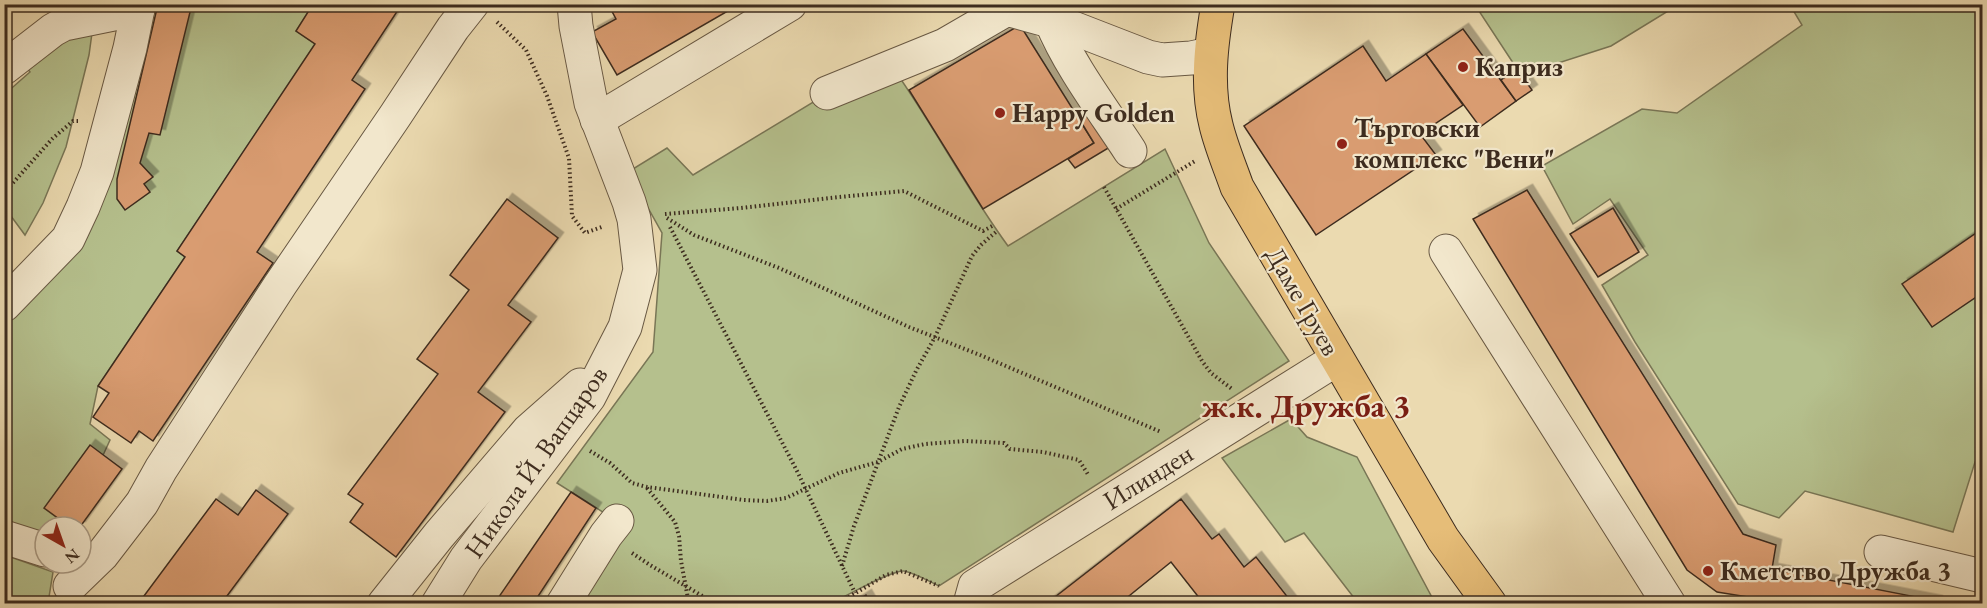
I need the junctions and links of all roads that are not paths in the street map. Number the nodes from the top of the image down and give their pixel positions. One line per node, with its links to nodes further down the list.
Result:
1 (574, 4): 10 (street, Никола Й. Вапцаров)
2 (790, 4): 10 (street)
3 (1218, 4): 7 (main road, Даме Груев)
4 (139, 7): 8 (street); 13 (street)
5 (483, 12): 20 (street)
6 (1051, 21): 7 (street); 9 (street); 11 (street)
7 (1210, 54): 14 (main road, Даме Груев)
8 (4, 68)
9 (827, 93)
10 (597, 120): 15 (street, Никола Й. Вапцаров)
11 (1130, 151)
12 (1446, 251): 27 (street)
13 (4, 305)
14 (1337, 359): 25 (street, Илинден); 26 (main road, Даме Груев)
15 (608, 360): 22 (street); 23 (street, Никола Й. Вапцаров)
16 (611, 528): 24 (street)
17 (4, 537): 18 (street)
18 (33, 546)
19 (1881, 552): 21 (street)
20 (93, 562)
21 (1983, 576)
22 (384, 603)
23 (438, 603)
24 (563, 603)
25 (970, 603)
26 (1490, 603)
27 (1669, 603)

